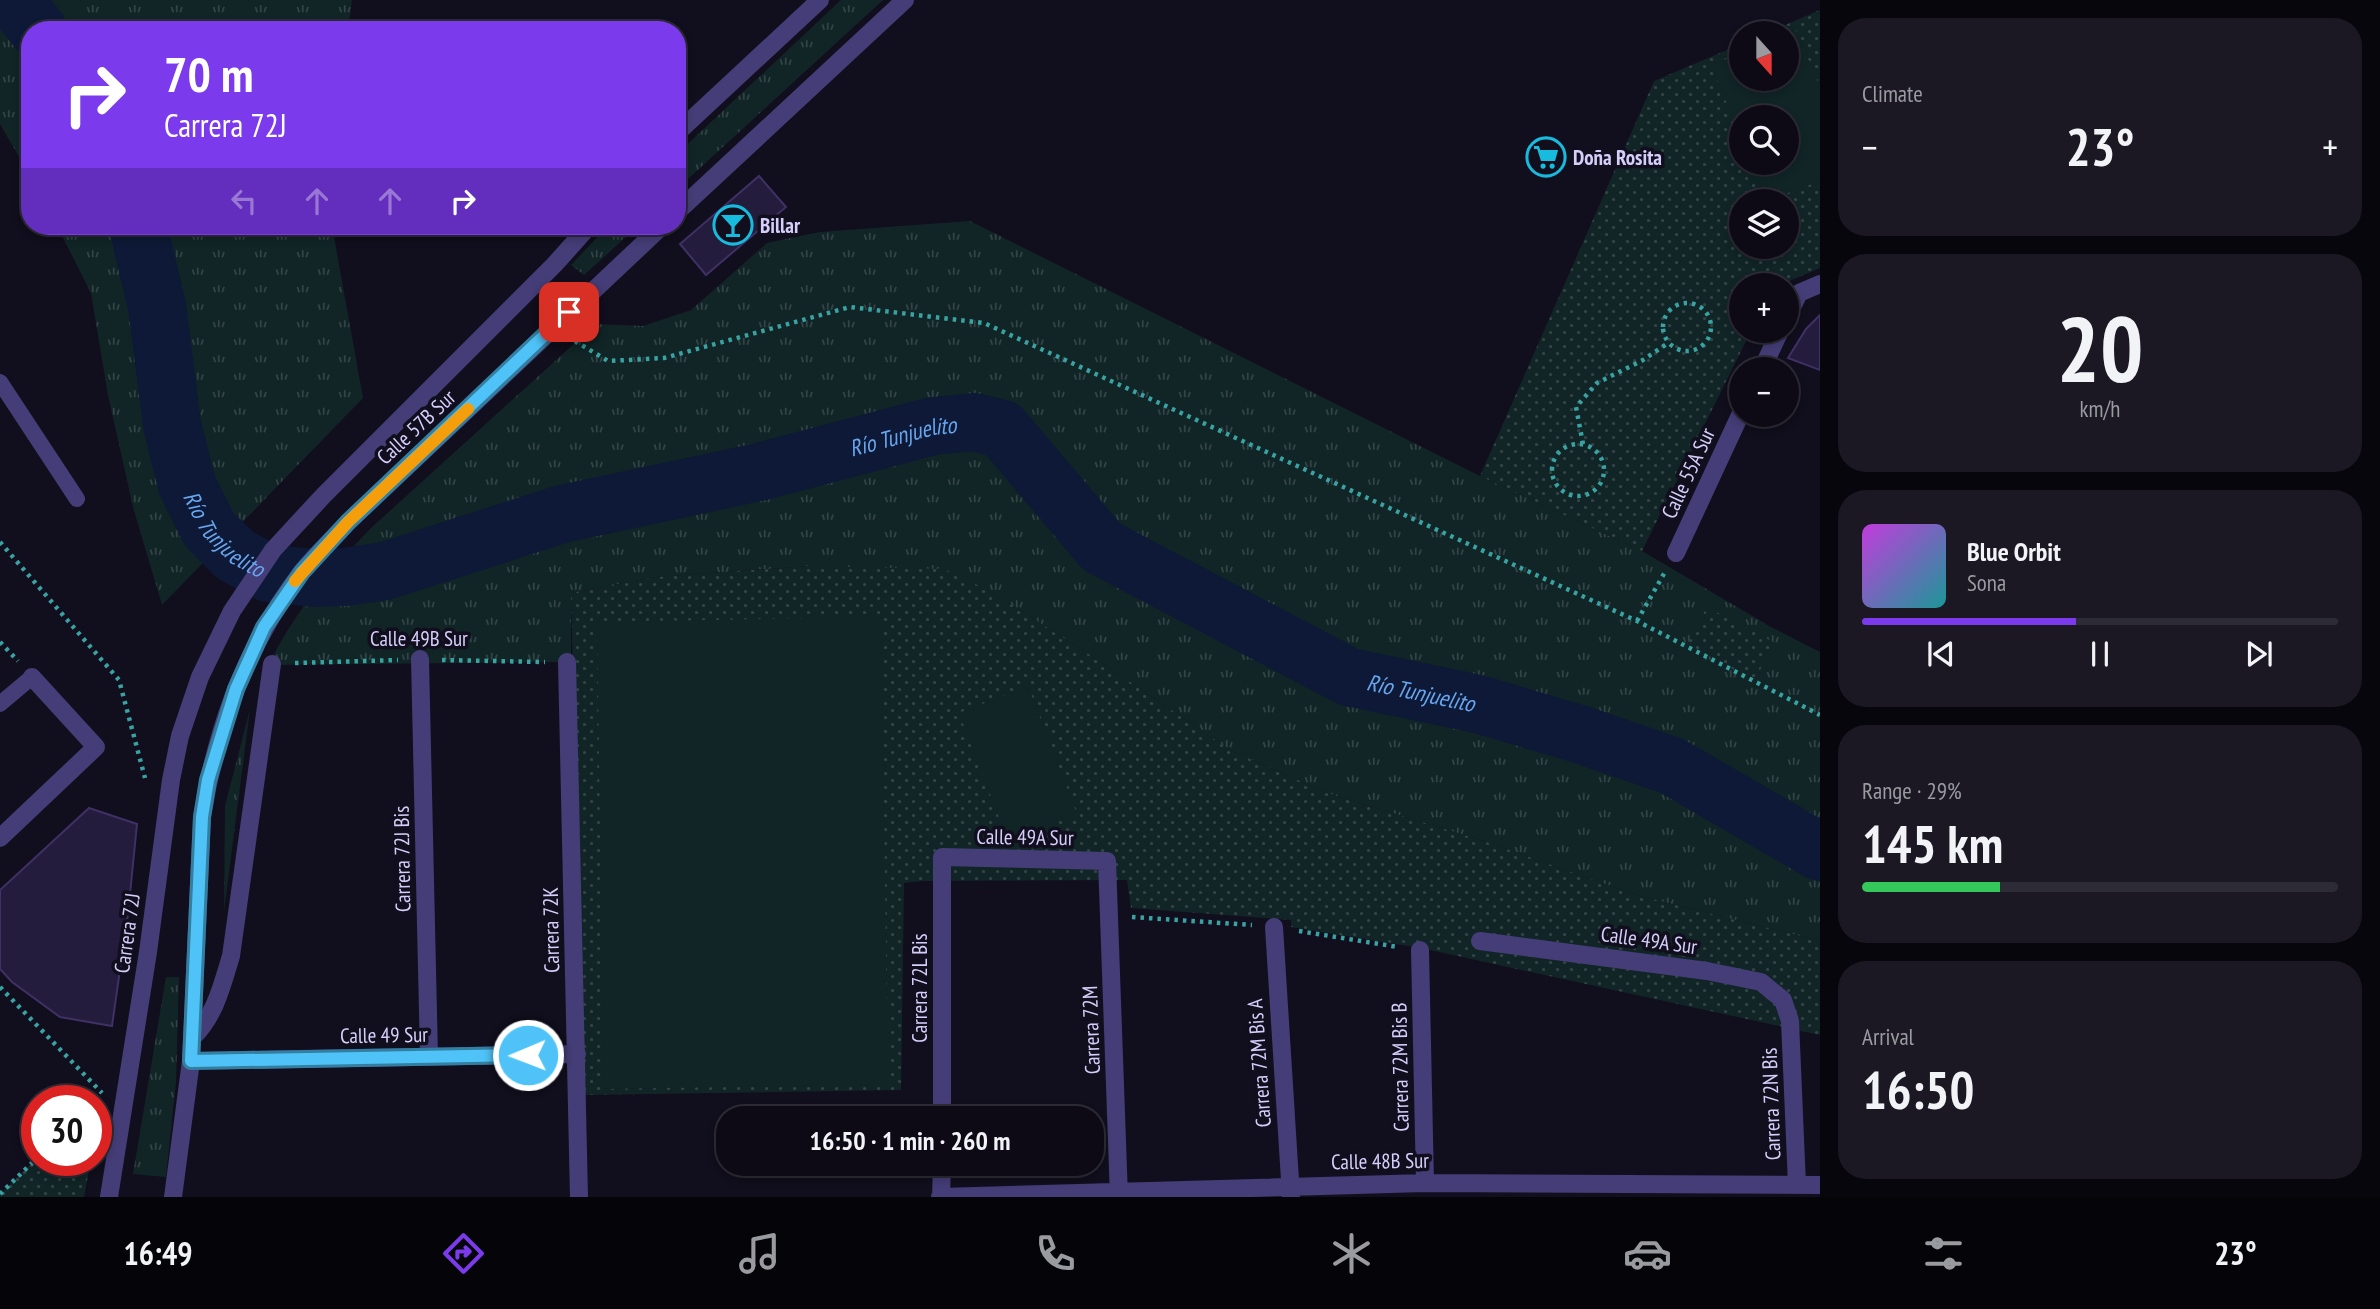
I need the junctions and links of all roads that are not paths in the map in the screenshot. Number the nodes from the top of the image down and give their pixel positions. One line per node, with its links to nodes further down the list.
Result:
1 (820, 0): 3 (street)
2 (905, 0): 4 (street)
3 (686, 125)
4 (686, 204)
5 (582, 235): 17 (street, Calle 57B Sur)
6 (652, 235): 26 (street, Calle 57B Sur)
7 (1820, 284): 8 (street)
8 (1799, 293)
9 (0, 382): 11 (lane)
10 (1734, 427): 12 (street, Calle 55A Sur)
11 (77, 499)
12 (1676, 553)
13 (420, 659): 28 (street, Carrera 72J Bis)
14 (567, 662): 27 (street, Carrera 72K)
15 (272, 664): 26 (street)
16 (32, 677): 18 (lane); 19 (street)
17 (200, 677): 38 (street, Carrera 72J)
18 (0, 704)
19 (0, 838)
20 (942, 857): 21 (street, Calle 49A Sur); 30 (street, Carrera 72L Bis)
21 (1107, 861): 37 (street, Carrera 72M)
22 (1273, 927): 35 (street, Carrera 72M Bis A)
23 (1480, 941): 25 (street, Calle 49A Sur)
24 (1420, 950): 32 (street, Carrera 72M Bis B)
25 (1790, 1021): 33 (street, Carrera 72N Bis)
26 (193, 1037): 29 (street)
27 (577, 1054): 28 (street, Calle 49 Sur); 40 (street, Carrera 72K)
28 (429, 1057): 29 (street, Calle 49 Sur)
29 (191, 1061): 39 (street)
30 (942, 1106)
31 (942, 1176): 41 (street)
32 (1425, 1183): 35 (street, Calle 48B Sur); 36 (street, Calle 48B Sur)
33 (1797, 1185): 34 (street, Calle 48B Sur); 36 (street, Calle 48B Sur)
34 (1820, 1185)
35 (1290, 1191): 37 (street, Calle 48B Sur)
36 (1769, 1192)
37 (1119, 1195): 41 (street, Calle 48B Sur)
38 (109, 1197)
39 (173, 1197)
40 (579, 1197)
41 (941, 1197)

